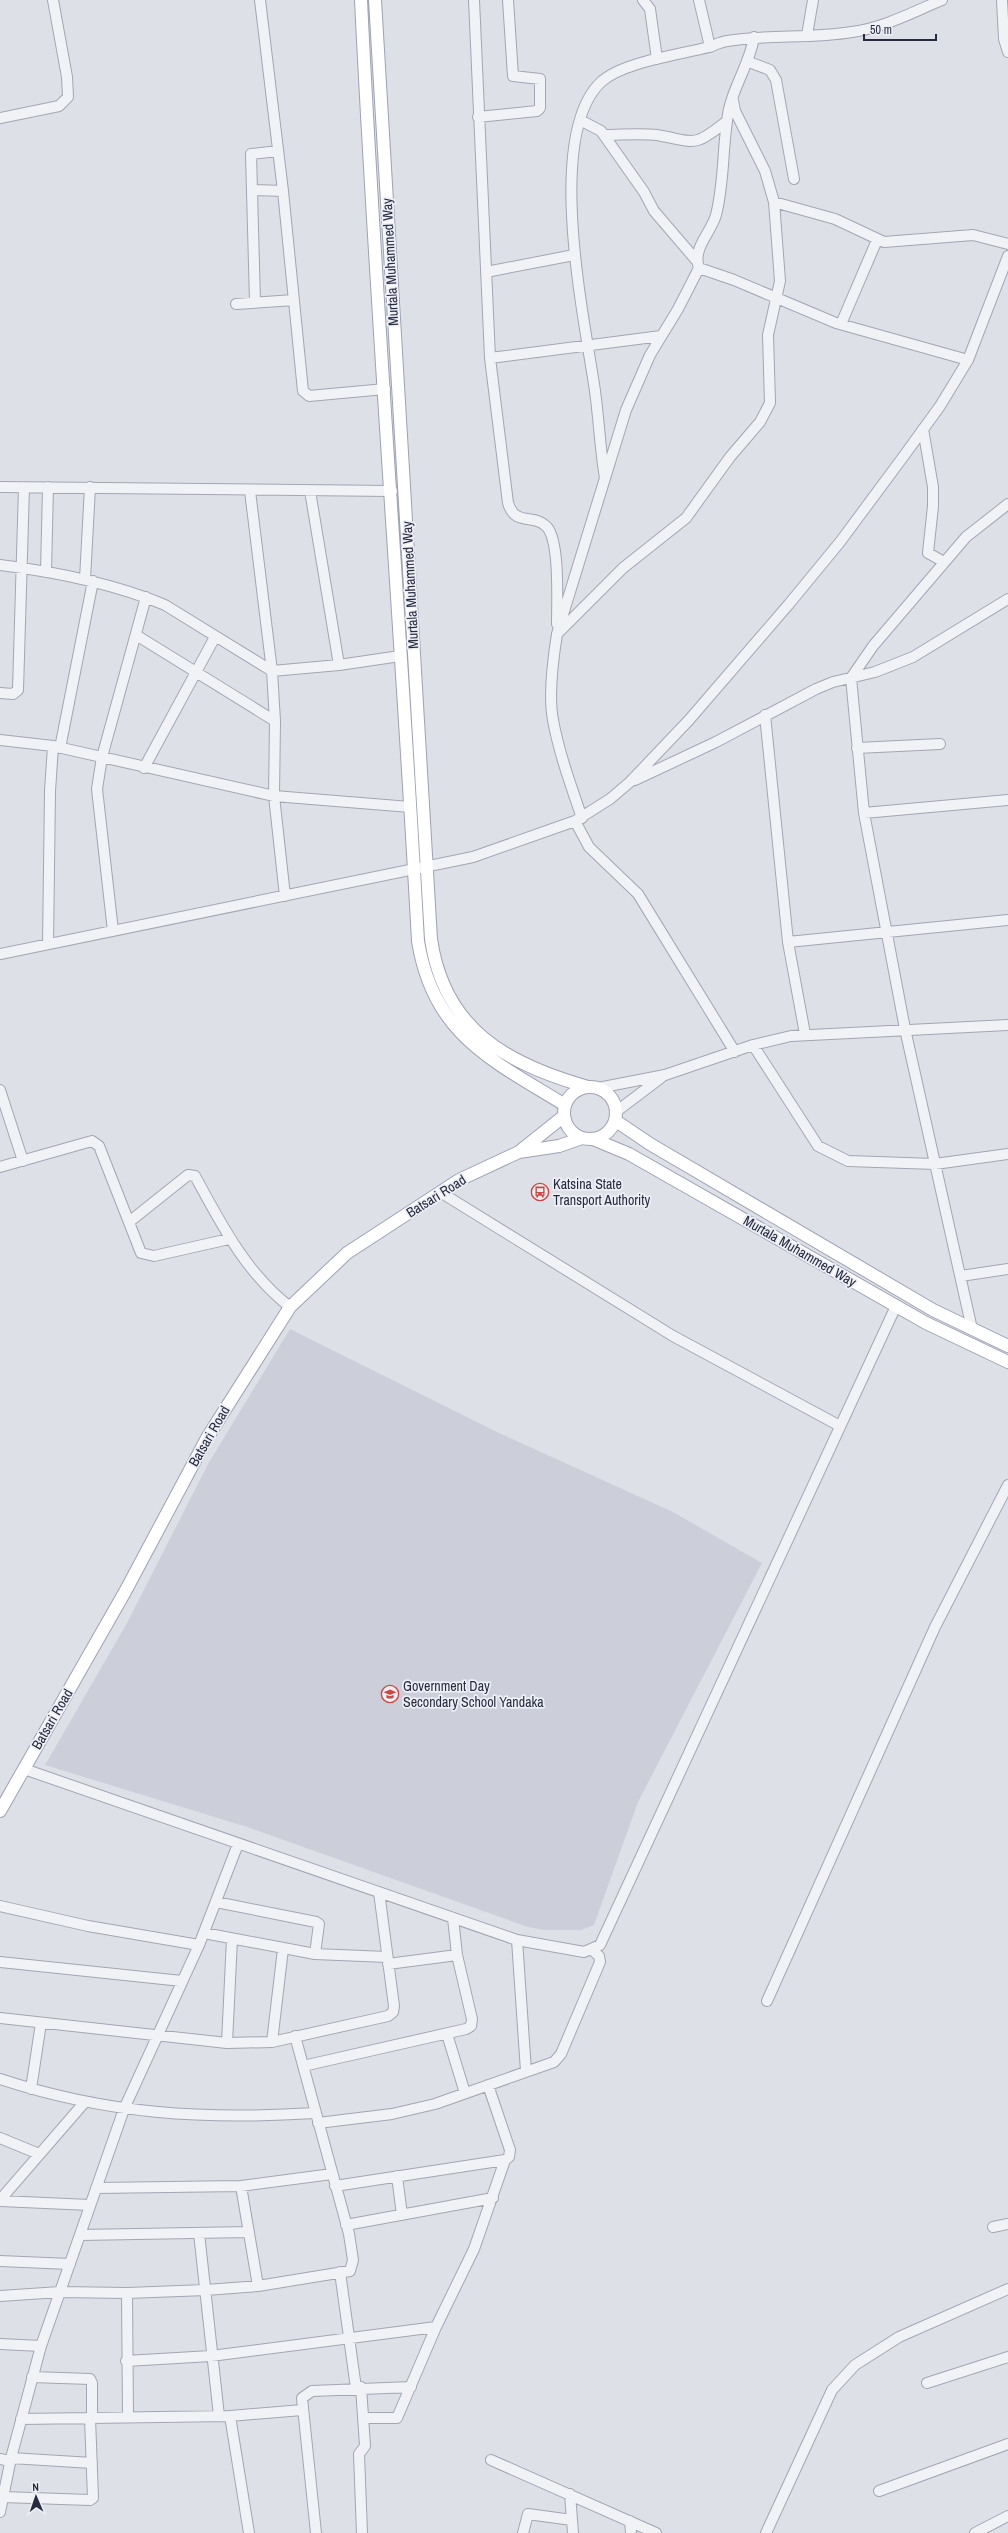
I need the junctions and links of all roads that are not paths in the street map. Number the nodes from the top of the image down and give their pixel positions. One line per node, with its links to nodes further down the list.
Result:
1 (53, 0): 20 (street)
2 (260, 0): 24 (street)
3 (361, 0): 30 (main road)
4 (375, 0): 29 (main road, Murtala Muhammed Way)
5 (474, 0): 19 (street)
6 (508, 0): 19 (street)
7 (643, 0): 16 (street)
8 (699, 0): 14 (street)
9 (813, 0): 12 (street)
10 (942, 0): 12 (street)
11 (1004, 4): 15 (street)
12 (807, 35): 13 (street)
13 (754, 37): 14 (street); 17 (street)
14 (710, 47): 16 (street)
15 (1008, 52)
16 (657, 58): 21 (street)
17 (749, 62): 18 (street); 25 (street)
18 (732, 96): 22 (street); 28 (street)
19 (478, 117): 36 (street)
20 (0, 118)
21 (580, 120): 23 (street); 33 (street)
22 (727, 121): 23 (street); 35 (street)
23 (604, 135): 35 (street)
24 (278, 151): 26 (street); 27 (street)
25 (794, 179)
26 (252, 190): 27 (street); 39 (street)
27 (283, 191): 38 (street)
28 (774, 202): 31 (street); 37 (street)
29 (387, 206): 30 (main road); 87 (main road, Murtala Muhammed Way)
30 (374, 208): 46 (main road)
31 (877, 240): 32 (street); 41 (street)
32 (1008, 244)
33 (574, 255): 36 (street); 43 (street)
34 (1008, 256): 45 (street)
35 (698, 264): 37 (street); 42 (street)
36 (486, 272): 44 (street)
37 (777, 298): 41 (street); 64 (street)
38 (294, 300): 39 (street); 46 (street)
39 (255, 302): 40 (street)
40 (236, 304)
41 (841, 324): 45 (street)
42 (661, 336): 43 (street); 48 (street)
43 (587, 346): 44 (street); 48 (street)
44 (490, 358): 64 (street)
45 (968, 360): 47 (street)
46 (385, 389): 55 (main road)
47 (923, 429): 57 (street); 81 (street)
48 (605, 481): 64 (street)
49 (0, 487): 50 (street)
50 (24, 487): 51 (street); 59 (street)
51 (48, 487): 52 (street); 60 (street)
52 (90, 487): 53 (street); 61 (street)
53 (250, 491): 54 (street); 69 (street)
54 (310, 491): 55 (street); 68 (street)
55 (392, 491): 67 (main road)
56 (1008, 504): 57 (street)
57 (944, 562): 71 (street)
58 (0, 565): 59 (street)
59 (21, 568): 60 (street); 72 (street)
60 (46, 572): 61 (street)
61 (89, 580): 62 (street); 77 (street)
62 (146, 597): 65 (street); 66 (street)
63 (1008, 599): 71 (street)
64 (558, 634): 86 (street)
65 (136, 635): 70 (street); 79 (street)
66 (215, 637): 69 (street); 70 (street)
67 (400, 656): 68 (street); 84 (main road)
68 (339, 665): 69 (street)
69 (272, 671): 74 (street)
70 (196, 673): 74 (street); 80 (street)
71 (851, 678): 73 (street); 78 (street)
72 (0, 693)
73 (764, 716): 81 (street); 93 (street)
74 (275, 721): 82 (street)
75 (0, 740): 77 (street)
76 (940, 744): 78 (street)
77 (57, 747): 79 (street); 94 (street)
78 (857, 748): 85 (street)
79 (102, 757): 80 (street); 91 (street)
80 (144, 768): 82 (street)
81 (630, 782): 86 (street)
82 (274, 796): 84 (street); 89 (street)
83 (1008, 800): 85 (street)
84 (410, 807): 88 (main road)
85 (864, 813): 92 (street)
86 (578, 820): 87 (street); 100 (street)
87 (428, 867): 88 (street); 102 (main road, Murtala Muhammed Way)
88 (414, 870): 89 (street); 104 (main road)
89 (286, 896): 91 (street)
90 (1008, 920): 92 (street)
91 (113, 931): 94 (street)
92 (887, 931): 93 (street); 97 (street)
93 (788, 942): 98 (street)
94 (48, 944): 95 (street)
95 (0, 954)
96 (1008, 1025): 97 (street)
97 (905, 1029): 98 (street); 110 (street)
98 (805, 1034): 99 (street)
99 (753, 1045): 100 (street); 110 (street)
100 (735, 1052): 101 (street)
101 (665, 1075): 102 (street); 105 (street)
102 (593, 1087): 104 (main road); 105 (main road)
103 (0, 1090): 109 (street)
104 (564, 1110): 106 (main road); 107 (main road)
105 (616, 1116): 106 (main road); 119 (main road, Murtala Muhammed Way)
106 (587, 1139): 107 (main road); 117 (main road, Murtala Muhammed Way)
107 (518, 1152): 112 (main road, Batsari Road)
108 (1008, 1154): 110 (street)
109 (23, 1161): 111 (street); 113 (street)
110 (935, 1164): 116 (street)
111 (0, 1168)
112 (440, 1192): 118 (main road, Batsari Road); 122 (street)
113 (129, 1222): 114 (street); 114 (street)
114 (229, 1239): 118 (street)
115 (1008, 1269): 116 (street)
116 (960, 1276): 119 (street)
117 (896, 1306): 121 (main road, Murtala Muhammed Way); 122 (street)
118 (290, 1307): 124 (main road, Batsari Road)
119 (972, 1330): 120 (main road, Murtala Muhammed Way)
120 (1008, 1346)
121 (1008, 1362)
122 (840, 1426): 137 (street)
123 (1008, 1485): 143 (street)
124 (24, 1769): 125 (main road, Batsari Road); 127 (street)
125 (3, 1797): 126 (main road, Batsari Road)
126 (0, 1811)
127 (238, 1844): 128 (street); 129 (street)
128 (380, 1892): 131 (street); 140 (street)
129 (216, 1902): 132 (street); 138 (street)
130 (0, 1906): 135 (street)
131 (453, 1918): 134 (street); 139 (street)
132 (204, 1933): 133 (street); 135 (street)
133 (232, 1940): 136 (street); 150 (street)
134 (517, 1940): 137 (street); 152 (street)
135 (199, 1945): 142 (street)
136 (283, 1949): 138 (street); 149 (street)
137 (592, 1950): 152 (street)
138 (315, 1954): 140 (street)
139 (457, 1955): 140 (street); 146 (street)
140 (387, 1961): 148 (street)
141 (0, 1962): 142 (street)
142 (182, 1981): 147 (street)
143 (767, 2000)
144 (0, 2018): 145 (street)
145 (41, 2023): 147 (street); 155 (street)
146 (447, 2034): 151 (street); 156 (street)
147 (157, 2035): 150 (street); 158 (street)
148 (295, 2036): 149 (street); 151 (street)
149 (272, 2042): 150 (street)
150 (227, 2044)
151 (303, 2066): 159 (street)
152 (526, 2071): 154 (street)
153 (0, 2079): 155 (street)
154 (488, 2085): 156 (street); 163 (street)
155 (31, 2089): 157 (street)
156 (465, 2093): 160 (street)
157 (84, 2102): 158 (street); 162 (street)
158 (124, 2109): 159 (street); 168 (street)
159 (315, 2113): 160 (street)
160 (318, 2123): 164 (street)
161 (0, 2138): 162 (street)
162 (39, 2154): 169 (street)
163 (505, 2160): 165 (street); 170 (street)
164 (332, 2174): 166 (street); 167 (street)
165 (397, 2176): 167 (street); 172 (street)
166 (242, 2186): 168 (street); 176 (street)
167 (335, 2186): 174 (street)
168 (96, 2188): 171 (street)
169 (1, 2197): 171 (street)
170 (493, 2198): 172 (street); 188 (street)
171 (90, 2205): 178 (street)
172 (402, 2214): 174 (street)
173 (1008, 2224): 175 (street)
174 (346, 2225): 181 (street)
175 (993, 2227)
176 (249, 2232): 177 (street); 182 (street)
177 (199, 2233): 178 (street); 184 (street)
178 (80, 2235): 180 (street)
179 (0, 2261): 180 (street)
180 (70, 2264): 185 (street)
181 (340, 2272): 182 (street); 189 (street)
182 (258, 2286): 184 (street)
183 (1008, 2289): 224 (street)
184 (206, 2290): 186 (street); 192 (street)
185 (60, 2292): 186 (street); 187 (street); 191 (street)
186 (127, 2293): 194 (street)
187 (0, 2296)
188 (436, 2327): 189 (street); 197 (street)
189 (348, 2336): 192 (street); 198 (street)
190 (0, 2344): 191 (street)
191 (41, 2346): 195 (street)
192 (212, 2356): 194 (street); 201 (street)
193 (1008, 2357): 196 (street)
194 (126, 2361): 200 (street)
195 (32, 2377): 203 (street); 205 (street)
196 (927, 2383)
197 (411, 2387): 198 (street); 204 (street)
198 (358, 2388): 199 (street); 204 (street)
199 (302, 2410): 202 (street); 218 (street)
200 (128, 2416): 201 (street); 203 (street)
201 (219, 2416): 202 (street)
202 (230, 2416): 217 (street)
203 (91, 2417): 205 (street); 209 (street)
204 (363, 2418): 219 (street)
205 (21, 2419): 207 (street)
206 (1008, 2444): 210 (street)
207 (7, 2459): 209 (street); 212 (street)
208 (492, 2460): 211 (street)
209 (92, 2463): 212 (street)
210 (879, 2491)
211 (570, 2494): 215 (street); 216 (street)
212 (2, 2500): 213 (street)
213 (0, 2512)
214 (1008, 2516): 225 (street)
215 (572, 2520): 220 (street); 221 (street)
216 (630, 2521): 222 (street); 223 (street)
217 (251, 2530)
218 (316, 2533)
219 (362, 2533)
220 (523, 2533)
221 (573, 2533)
222 (631, 2533)
223 (656, 2533)
224 (766, 2533)
225 (974, 2533)

